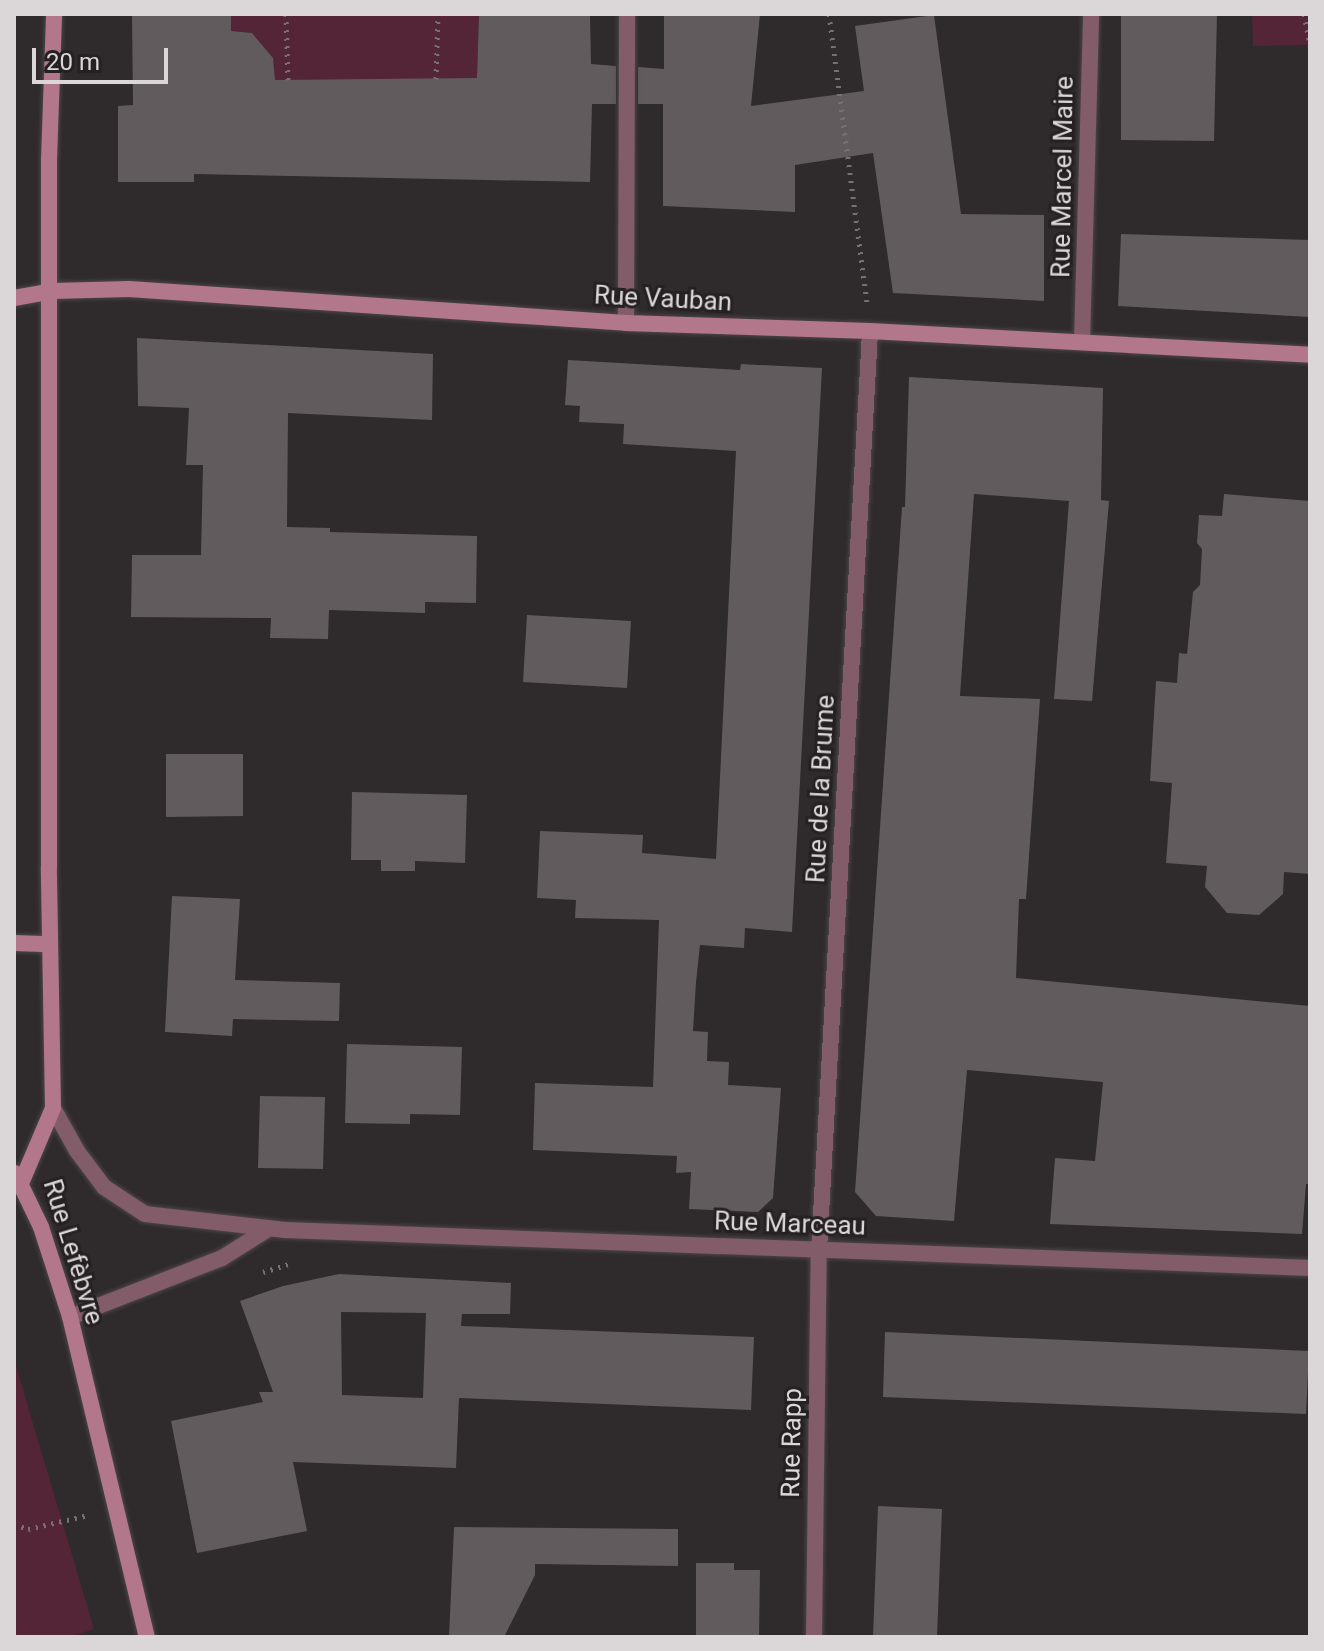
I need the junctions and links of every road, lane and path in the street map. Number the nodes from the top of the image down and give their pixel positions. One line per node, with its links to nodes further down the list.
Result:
1 (54, 14): 11 (main road, Rue Lefèbvre)
2 (286, 14): 10 (path)
3 (438, 14): 9 (path)
4 (627, 14): 13 (street)
5 (829, 14): 14 (path)
6 (1091, 14): 15 (street, Rue Marcel Maire)
7 (1304, 14): 8 (path)
8 (1310, 46)
9 (436, 79)
10 (288, 80)
11 (52, 291): 12 (main road, Rue Vauban); 13 (main road, Rue Vauban); 18 (main road, Rue Lefèbvre)
12 (14, 298)
13 (626, 323): 14 (main road, Rue Vauban)
14 (870, 331): 15 (main road, Rue Vauban); 22 (street, Rue de la Brume)
15 (1082, 342): 16 (main road, Rue Vauban)
16 (1310, 355)
17 (14, 943): 18 (main road)
18 (50, 944): 19 (main road, Rue Lefèbvre)
19 (53, 1108): 20 (main road, Rue Lefèbvre); 21 (street, Rue Marceau)
20 (18, 1176): 24 (main road, Rue Lefèbvre)
21 (268, 1229): 22 (street, Rue Marceau); 24 (street)
22 (819, 1250): 23 (street, Rue Marceau); 28 (street, Rue Rapp)
23 (1310, 1268)
24 (70, 1317): 25 (main road, Rue Lefèbvre)
25 (116, 1508): 26 (path); 27 (main road, Rue Lefèbvre)
26 (14, 1524)
27 (147, 1637)
28 (814, 1637)

